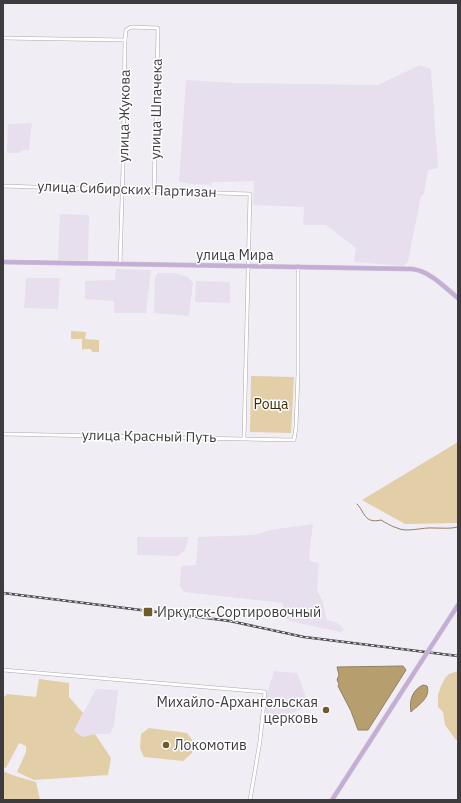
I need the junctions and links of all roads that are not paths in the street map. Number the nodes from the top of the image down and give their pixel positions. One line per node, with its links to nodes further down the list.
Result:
1 (3, 38): 2 (street)
2 (125, 40): 4 (street, улица Жукова); 5 (street, улица Шпачека)
3 (3, 186): 4 (street, улица Сибирских Партизан)
4 (122, 189): 5 (street, улица Сибирских Партизан); 7 (street, улица Жукова)
5 (154, 191): 8 (street, улица Сибирских Партизан)
6 (3, 262): 7 (main road, улица Мира)
7 (120, 264): 8 (main road, улица Мира)
8 (248, 266): 9 (main road, улица Мира); 12 (street)
9 (298, 266): 10 (main road, улица Мира); 12 (street, улица Красный Путь)
10 (458, 298)
11 (3, 434): 12 (street, улица Красный Путь)
12 (244, 438)
13 (458, 605): 16 (main road, bridge)
14 (3, 670): 15 (street)
15 (250, 800)
16 (332, 800)

